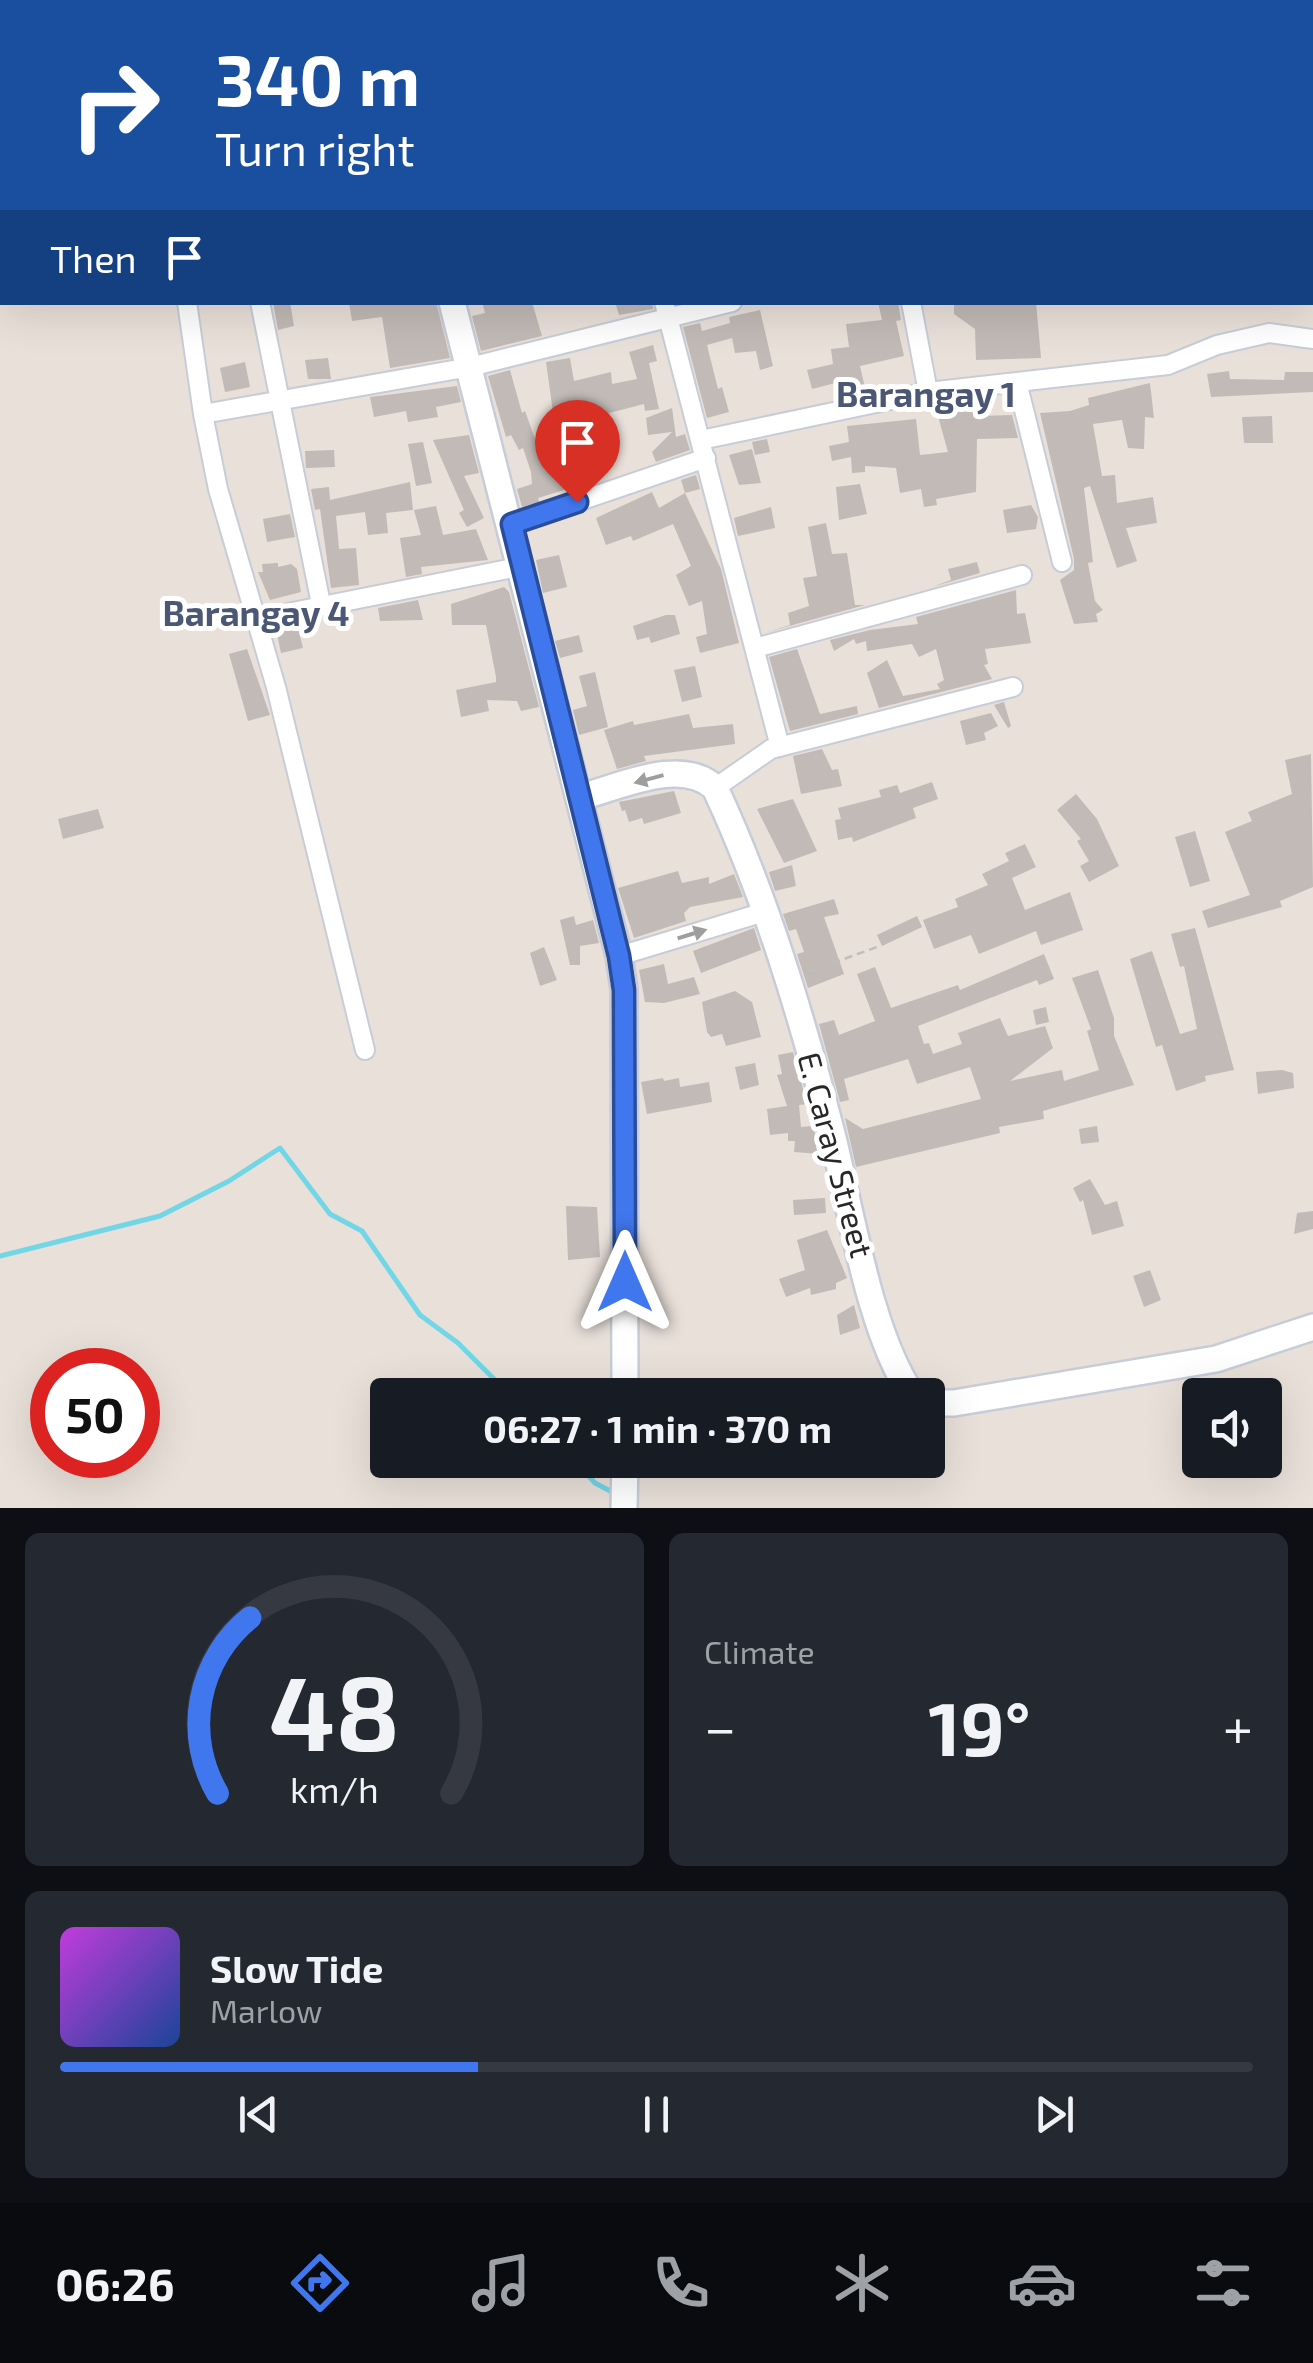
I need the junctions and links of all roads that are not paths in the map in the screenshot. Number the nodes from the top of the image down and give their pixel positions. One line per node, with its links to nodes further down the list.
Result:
1 (187, 305): 12 (street)
2 (261, 305): 11 (street)
3 (453, 305): 8 (street)
4 (707, 305): 6 (street)
5 (912, 305): 10 (street)
6 (666, 310): 8 (street); 13 (street)
7 (1313, 338): 9 (street)
8 (470, 368): 11 (street); 14 (street)
9 (1017, 382): 10 (street); 15 (street)
10 (928, 392): 13 (street)
11 (282, 400): 12 (street); 18 (street)
12 (203, 414): 19 (street)
13 (704, 449): 14 (street); 20 (street)
14 (512, 524): 16 (street)
15 (1062, 562)
16 (523, 566): 18 (street); 24 (street)
17 (1022, 575): 20 (street)
18 (321, 604): 19 (street)
19 (253, 620): 27 (street)
20 (755, 648): 22 (street)
21 (1014, 687): 22 (street)
22 (780, 746): 23 (street)
23 (715, 788): 24 (street, one-way to 24); 25 (street, E. Caray Street)
24 (581, 797): 26 (street)
25 (764, 912): 26 (street, one-way to 25); 30 (street, E. Caray Street)
26 (619, 956): 29 (street)
27 (365, 1050)
28 (1313, 1328): 31 (street)
29 (625, 1378)
30 (905, 1378)
31 (945, 1403)
32 (624, 1478): 33 (street)
33 (624, 1508)

